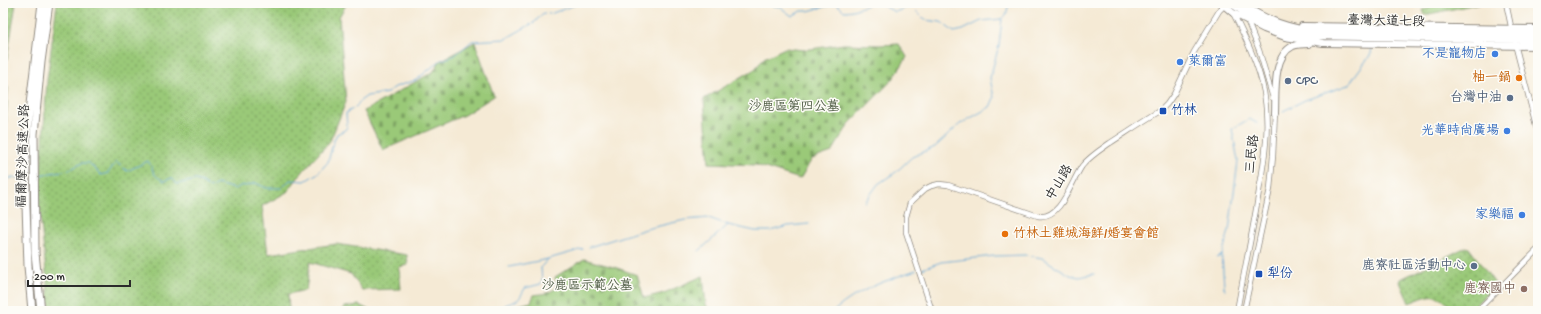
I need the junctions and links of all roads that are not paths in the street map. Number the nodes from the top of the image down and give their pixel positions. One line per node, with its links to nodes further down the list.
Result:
1 (42, 3): 23 (highway, 福爾摩沙高速公路)
2 (49, 3): 24 (highway, 福爾摩沙高速公路)
3 (1241, 3): 7 (street, 三民路); 12 (main road, 臺灣大道七段)
4 (1248, 3): 12 (main road, 臺灣大道七段)
5 (1506, 3): 12 (street)
6 (1228, 4): 7 (main road, 臺灣大道七段); 8 (main road, 臺灣大道七段); 25 (street, 中山路)
7 (1244, 11): 9 (street, 三民路); 12 (main road, 臺灣大道七段)
8 (1233, 13): 9 (main road, 臺灣大道七段); 19 (street, 三民路)
9 (1247, 19): 14 (main road, 臺灣大道七段); 16 (street, 三民路)
10 (1538, 29): 12 (main road, 臺灣大道七段)
11 (1538, 35): 12 (main road, 臺灣大道七段)
12 (1513, 37): 13 (main road, 臺灣大道七段); 14 (main road, 臺灣大道七段); 15 (main road, 臺灣大道七段); 17 (street)
13 (1538, 40)
14 (1323, 43): 16 (main road)
15 (1538, 46)
16 (1275, 113): 18 (street, 三民路)
17 (1538, 133)
18 (1274, 135): 19 (street); 21 (street, 三民路)
19 (1266, 136): 20 (street, 三民路)
20 (1254, 223): 21 (street); 26 (street, 三民路)
21 (1262, 224): 27 (street, 三民路)
22 (1538, 249): 28 (street)
23 (32, 311)
24 (41, 311)
25 (932, 311)
26 (1237, 311)
27 (1244, 311)
28 (1477, 311)

